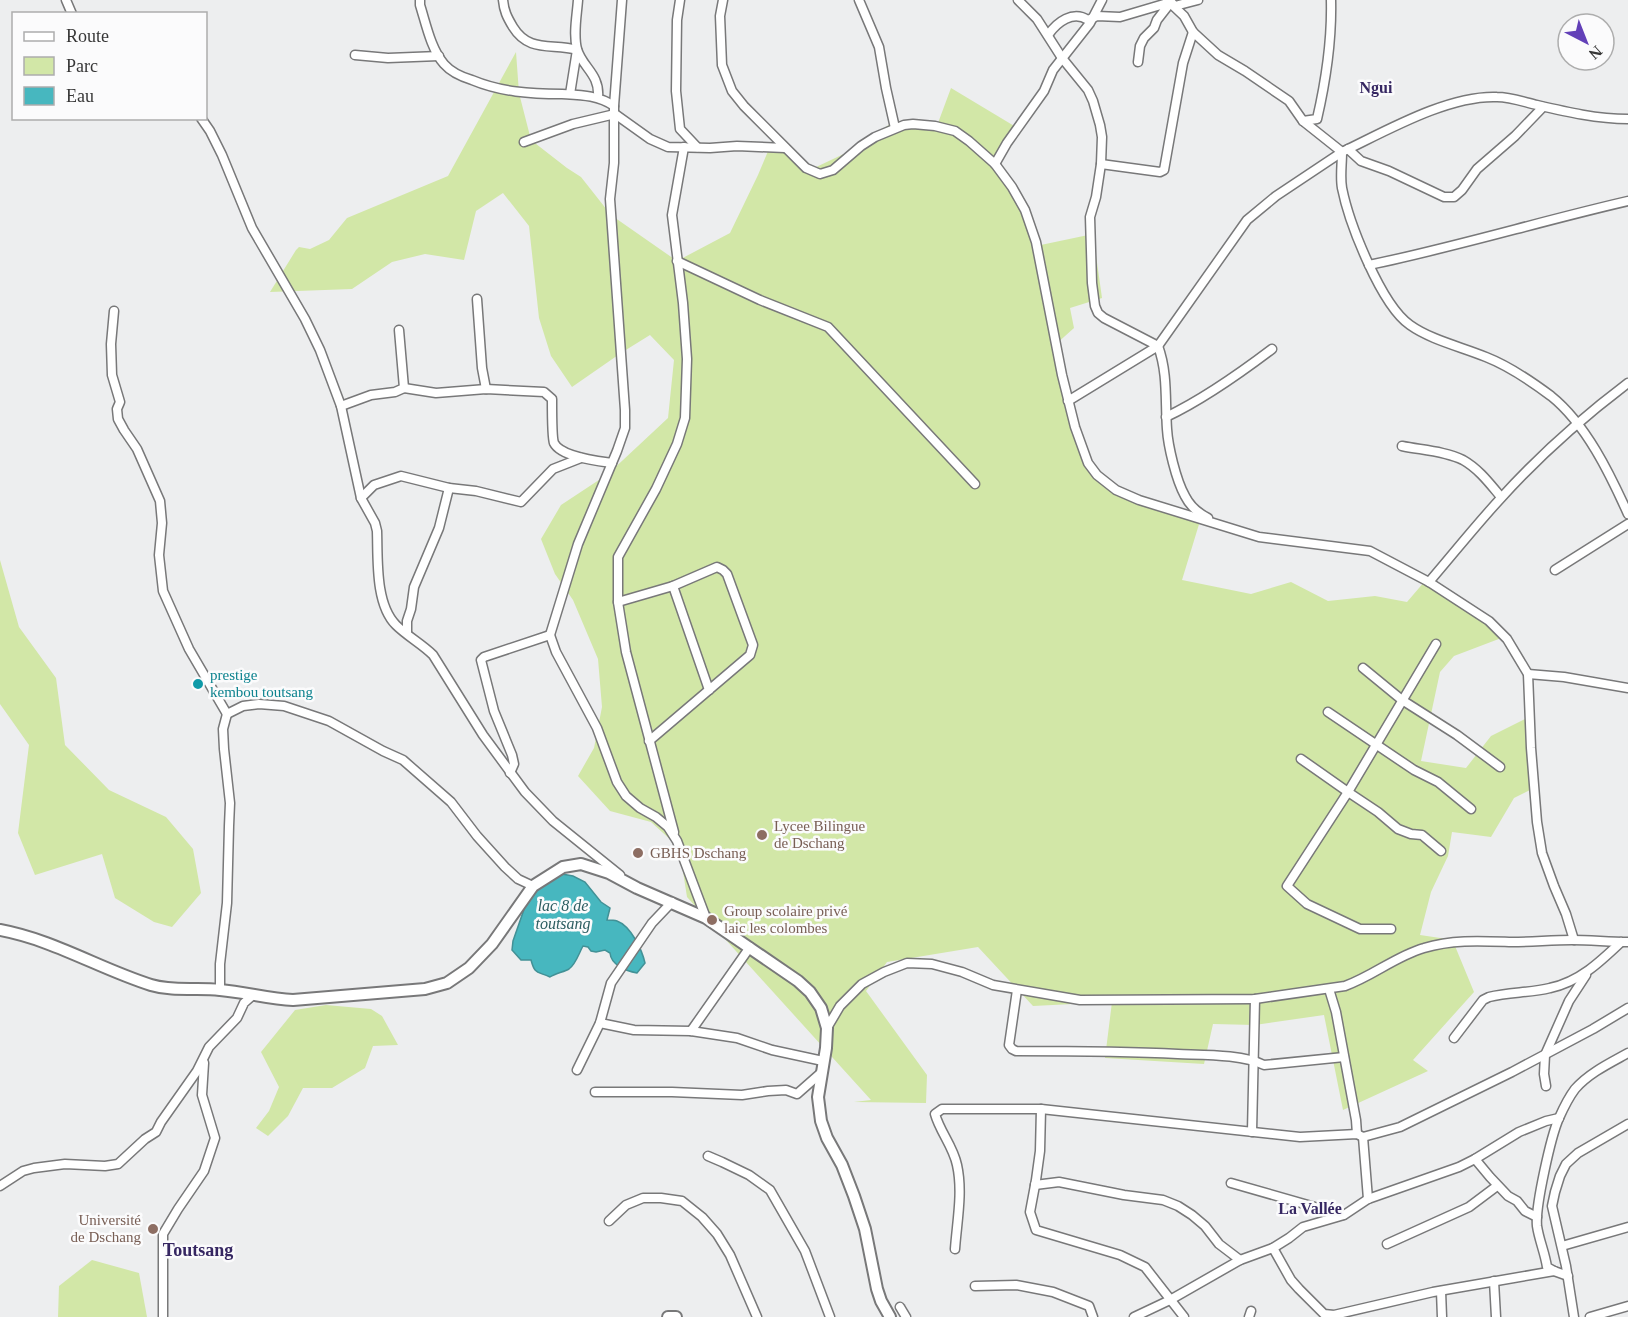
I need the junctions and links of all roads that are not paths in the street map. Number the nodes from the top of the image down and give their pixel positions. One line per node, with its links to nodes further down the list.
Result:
1 (420, 0): 18 (street)
2 (503, 0): 16 (street)
3 (578, 0): 16 (street)
4 (622, 0): 24 (street)
5 (680, 0): 31 (street)
6 (723, 0): 32 (street)
7 (859, 0): 28 (street)
8 (1018, 0): 15 (street)
9 (1102, 0): 13 (street)
10 (1198, 0): 12 (street)
11 (1331, 0): 27 (street)
12 (1169, 1): 13 (street); 14 (street); 20 (street)
13 (1093, 17): 15 (street); 19 (street)
14 (1194, 32): 27 (street); 35 (street)
15 (1048, 35): 19 (street)
16 (577, 50): 21 (street); 22 (street)
17 (356, 55): 18 (street)
18 (439, 56): 21 (street)
19 (1062, 58): 34 (street); 35 (street)
20 (1138, 62)
21 (570, 94): 22 (street)
22 (598, 97): 24 (street)
23 (1543, 107): 25 (street); 33 (street); 33 (street)
24 (615, 110): 29 (street); 30 (street); 53 (street)
25 (1628, 119)
26 (202, 120): 48 (street)
27 (1303, 121): 33 (street)
28 (895, 128): 32 (street); 34 (street)
29 (524, 142)
30 (684, 147): 31 (street); 37 (street)
31 (698, 147): 32 (street)
32 (785, 148)
33 (1345, 150): 38 (street); 42 (street)
34 (995, 164): 47 (street)
35 (1101, 164): 42 (street)
36 (1628, 201): 38 (street)
37 (677, 261): 54 (street); 64 (street)
38 (1369, 265): 50 (street)
39 (477, 299): 46 (street)
40 (114, 311): 74 (street)
41 (399, 330): 45 (street)
42 (1158, 346): 47 (street); 49 (street)
43 (1272, 349): 49 (street)
44 (1628, 383): 50 (street)
45 (404, 388): 46 (street); 48 (street)
46 (486, 389): 52 (street)
47 (1068, 401): 59 (street)
48 (341, 406): 57 (street)
49 (1166, 417): 59 (street)
50 (1578, 424): 56 (street); 58 (street)
51 (1402, 446): 56 (street)
52 (580, 458): 53 (street); 55 (street)
53 (612, 464): 66 (street)
54 (975, 484)
55 (449, 488): 57 (street); 65 (street)
56 (1502, 497): 62 (street)
57 (361, 498): 65 (street)
58 (1628, 514)
59 (1216, 523): 62 (street)
60 (1628, 524): 61 (street)
61 (1555, 570)
62 (1429, 582): 69 (street)
63 (673, 585): 64 (street); 71 (street); 71 (street)
64 (618, 602): 75 (street)
65 (407, 633): 79 (street)
66 (550, 635): 79 (street); 82 (street)
67 (1436, 644): 72 (street)
68 (1363, 668): 72 (street)
69 (1528, 674): 70 (street); 90 (street)
70 (1628, 688)
71 (709, 690): 75 (street)
72 (1402, 700): 76 (street); 78 (street)
73 (1328, 712): 76 (street)
74 (227, 714): 84 (street); 95 (street)
75 (649, 741): 82 (street)
76 (1376, 746): 80 (street); 81 (street)
77 (1300, 759): 80 (street)
78 (1500, 766)
79 (510, 773): 85 (street)
80 (1348, 792): 83 (street); 88 (street)
81 (1471, 809)
82 (677, 842): 87 (street)
83 (1441, 851)
84 (533, 886): 85 (street); 97 (street)
85 (637, 888): 86 (street)
86 (672, 902): 87 (street); 100 (street)
87 (706, 918): 92 (street)
88 (1391, 929)
89 (0, 930): 95 (street)
90 (1574, 940): 91 (street); 94 (street)
91 (1624, 942): 93 (street)
92 (750, 947): 101 (street); 102 (street)
93 (1590, 969): 103 (street); 105 (street)
94 (1329, 989): 98 (street); 106 (street)
95 (220, 990): 97 (street)
96 (1017, 990): 98 (street); 101 (street); 108 (street)
97 (253, 995): 107 (street)
98 (1255, 999): 108 (street)
99 (1628, 1008): 105 (street)
100 (600, 1023): 102 (street); 110 (street)
101 (827, 1028): 109 (street)
102 (691, 1031): 109 (street)
103 (1454, 1038)
104 (1628, 1053): 114 (street)
105 (1545, 1054): 111 (street); 117 (street)
106 (1344, 1057): 108 (street); 117 (street)
107 (204, 1059): 122 (street); 142 (street)
108 (1254, 1060): 116 (street)
109 (823, 1066): 112 (street); 147 (street)
110 (577, 1070)
111 (1546, 1086)
112 (595, 1092)
113 (1041, 1109): 116 (street); 121 (street); 132 (street)
114 (1558, 1118): 119 (street); 126 (street)
115 (1628, 1124): 130 (street)
116 (1252, 1132): 117 (street)
117 (1360, 1136): 124 (street)
118 (708, 1156): 146 (street)
119 (1476, 1159): 123 (street); 124 (street)
120 (1231, 1183): 125 (street)
121 (1035, 1185): 133 (street); 139 (street)
122 (0, 1186)
123 (1497, 1186): 126 (street); 129 (street)
124 (1368, 1199): 125 (street)
125 (1344, 1215): 131 (street)
126 (1537, 1217): 134 (street)
127 (609, 1221): 145 (street)
128 (1628, 1227): 130 (street)
129 (1387, 1244)
130 (1562, 1246): 135 (street)
131 (1273, 1248): 133 (street); 138 (street)
132 (956, 1249)
133 (1240, 1260): 139 (street)
134 (1554, 1271): 135 (street); 136 (street)
135 (1568, 1276): 154 (street)
136 (1494, 1281): 138 (street); 153 (street)
137 (975, 1286): 149 (street)
138 (1441, 1291): 152 (street)
139 (1170, 1300): 150 (street); 151 (street)
140 (1628, 1306): 155 (street)
141 (900, 1307): 148 (street)
142 (163, 1317)
143 (668, 1317): 144 (street)
144 (676, 1317)
145 (758, 1317)
146 (830, 1317)
147 (890, 1317)
148 (906, 1317)
149 (1093, 1317)
150 (1134, 1317)
151 (1185, 1317)
152 (1442, 1317)
153 (1496, 1317)
154 (1574, 1317)
155 (1590, 1317)

